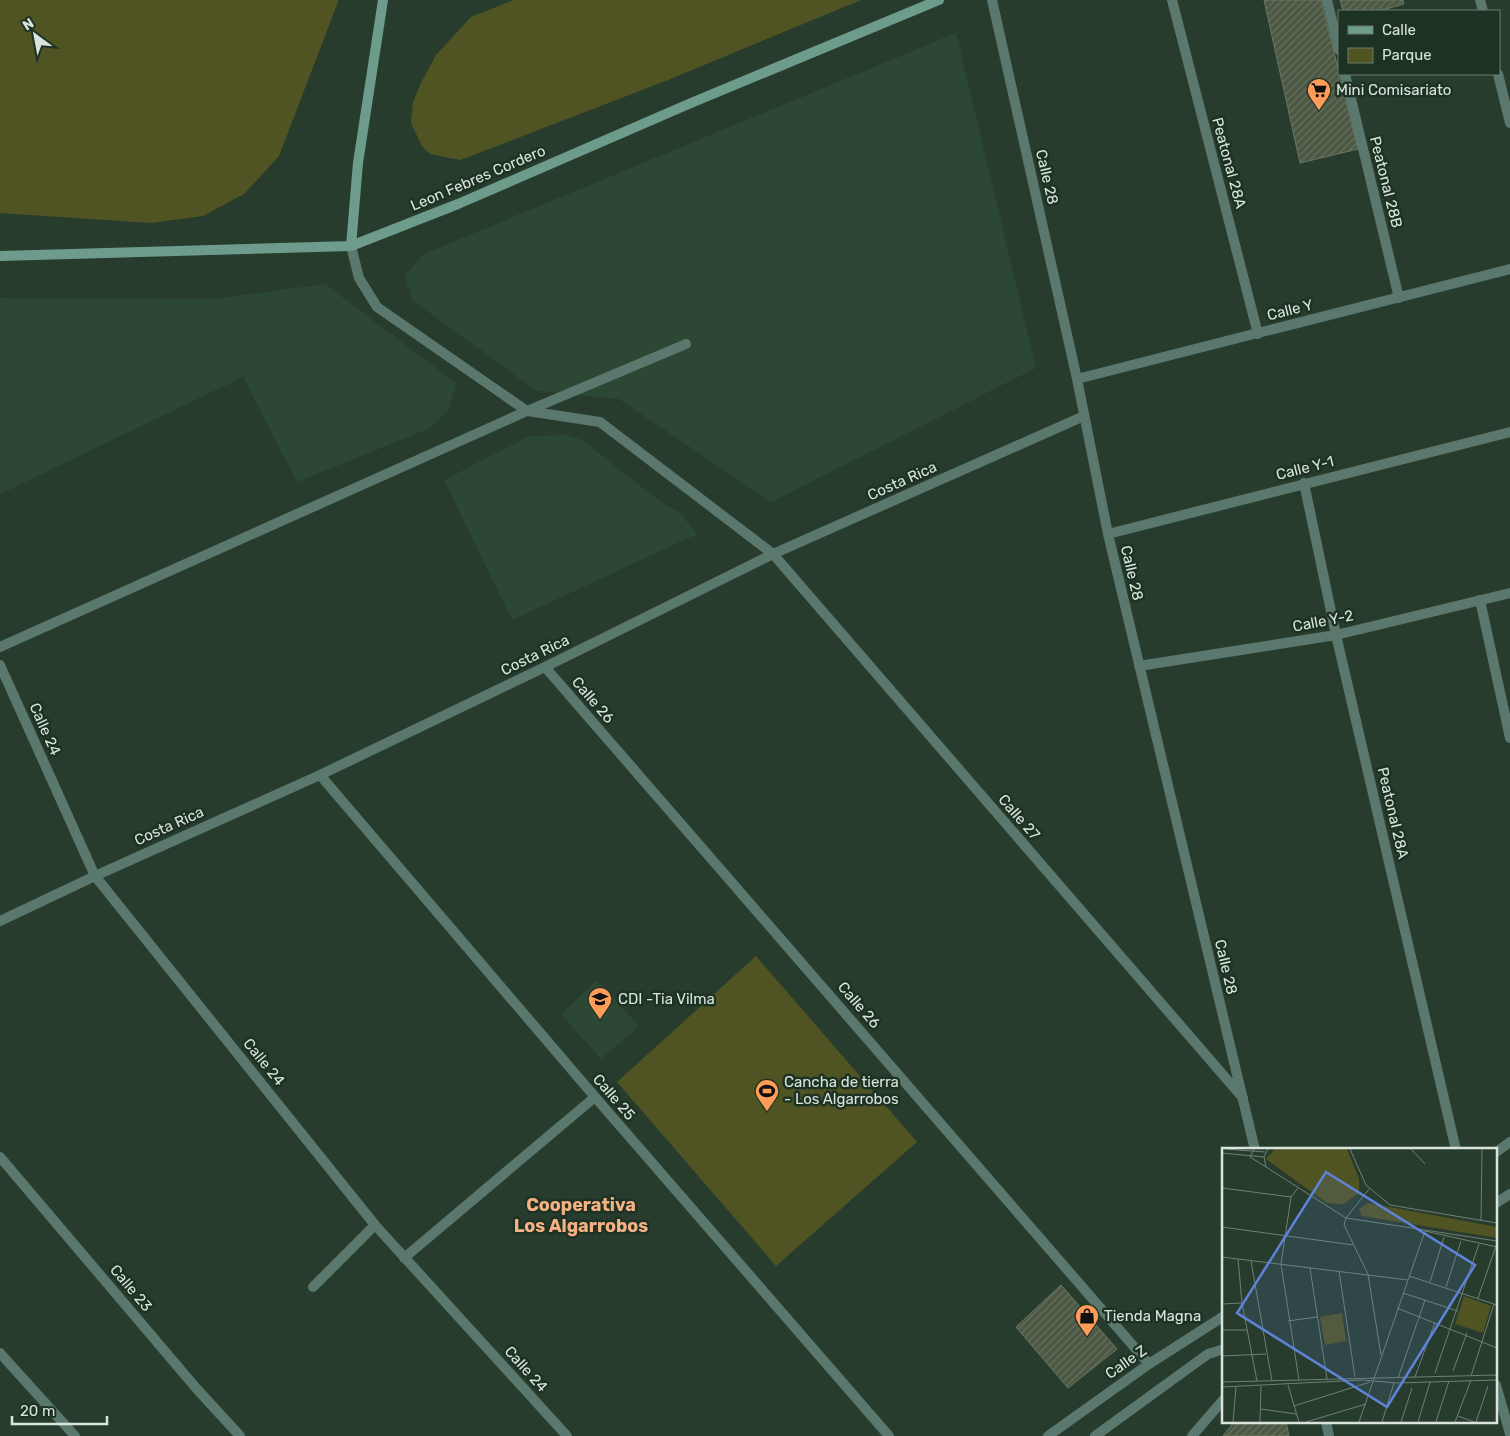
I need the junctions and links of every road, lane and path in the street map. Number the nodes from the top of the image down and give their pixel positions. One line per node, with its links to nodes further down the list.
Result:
1 (383, 0): 10 (street)
2 (939, 0): 10 (street, Leon Febres Cordero)
3 (992, 0): 16 (street, Calle 28)
4 (1172, 0): 14 (street, Peatonal 28A)
5 (1327, 0): 6 (street)
6 (1338, 46)
7 (1344, 75): 13 (street, Peatonal 28B)
8 (1498, 75): 9 (street)
9 (1510, 123)
10 (351, 246): 11 (street, Leon Febres Cordero); 17 (street)
11 (0, 256)
12 (1510, 269): 13 (street, Calle Y)
13 (1399, 298): 14 (street, Calle Y)
14 (1258, 334): 16 (street, Calle Y)
15 (686, 344): 17 (street)
16 (1077, 379): 18 (street, Calle 28)
17 (528, 411): 22 (street, Calle 27); 26 (street)
18 (1084, 416): 21 (street, Calle 28); 22 (street, Costa Rica)
19 (1510, 432): 20 (street, Calle Y-1)
20 (1304, 483): 21 (street, Calle Y-1); 25 (street, Peatonal 28A)
21 (1108, 534): 28 (street, Calle 28)
22 (772, 554): 29 (street, Costa Rica); 35 (street, Calle 27)
23 (1510, 594): 24 (street, Calle Y-2)
24 (1480, 600): 25 (street, Calle Y-2); 30 (street)
25 (1336, 635): 28 (street, Calle Y-2); 38 (street, Peatonal 28A)
26 (0, 647)
27 (0, 665): 32 (street, Calle 24)
28 (1139, 666): 35 (street, Calle 28)
29 (545, 667): 31 (street, Costa Rica); 49 (street, Calle 26)
30 (1510, 738)
31 (320, 775): 32 (street, Costa Rica); 34 (street, Calle 25)
32 (96, 876): 33 (street, Costa Rica); 43 (street, Calle 24)
33 (0, 921)
34 (595, 1097): 44 (street); 56 (street, Calle 25)
35 (1242, 1098): 37 (street, Calle 28)
36 (1510, 1142): 39 (street)
37 (1254, 1148)
38 (1456, 1148)
39 (1498, 1151)
40 (0, 1157): 54 (street, Calle 23)
41 (1510, 1194): 42 (street)
42 (1498, 1203)
43 (375, 1225): 44 (street, Calle 24); 45 (street)
44 (404, 1258): 55 (street, Calle 24)
45 (313, 1287)
46 (1222, 1317): 49 (street, Calle Z)
47 (1222, 1350): 58 (street)
48 (0, 1353): 53 (street)
49 (1149, 1364): 57 (street, Calle Z)
50 (1498, 1392): 52 (street)
51 (1222, 1401): 59 (street)
52 (1510, 1434)
53 (76, 1436)
54 (240, 1436)
55 (567, 1436)
56 (889, 1436)
57 (1048, 1436)
58 (1095, 1436)
59 (1192, 1436)

